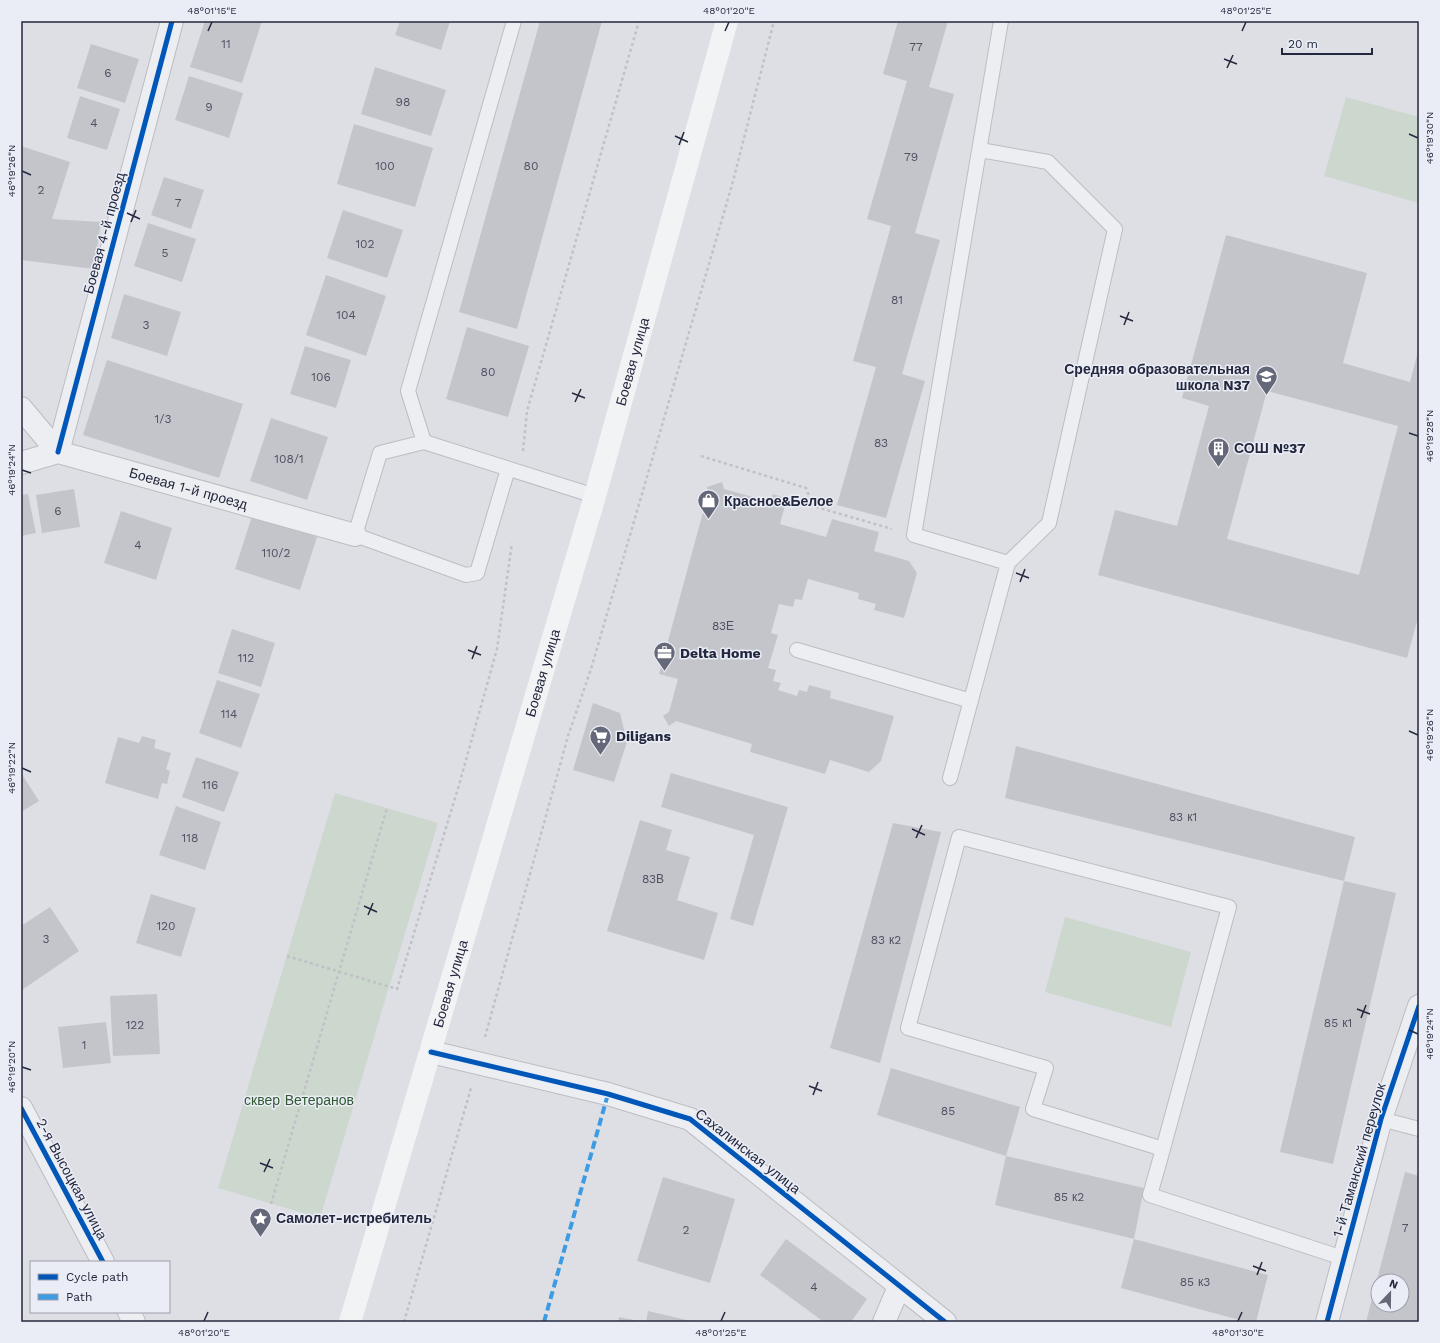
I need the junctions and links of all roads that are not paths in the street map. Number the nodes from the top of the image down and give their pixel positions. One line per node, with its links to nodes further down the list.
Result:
1 (172, 21): 8 (street, Боевая 4-й проезд)
2 (514, 21): 7 (lane)
3 (727, 21): 11 (main road, Боевая улица)
4 (1001, 21): 5 (lane)
5 (980, 150): 13 (lane); 13 (lane)
6 (21, 408): 8 (street)
7 (424, 442): 10 (lane); 12 (lane)
8 (58, 452): 9 (street); 12 (street, Боевая 1-й проезд)
9 (21, 462)
10 (508, 469): 11 (lane); 12 (lane)
11 (595, 496): 18 (main road, Боевая улица)
12 (355, 535)
13 (1008, 564): 15 (lane)
14 (797, 650): 15 (lane)
15 (971, 701): 16 (lane)
16 (950, 778)
17 (1419, 1006): 20 (street, 1-й Таманский переулок)
18 (431, 1052): 25 (street, Сахалинская улица); 28 (main road, Боевая улица)
19 (21, 1108): 24 (street, 2-я Высоцкая улица)
20 (1381, 1119): 21 (lane); 23 (street, 1-й Таманский переулок)
21 (1419, 1129)
22 (1163, 1149): 22 (lane); 23 (lane)
23 (1343, 1258): 31 (street, 1-й Таманский переулок)
24 (101, 1261)
25 (899, 1287): 29 (street); 30 (street, Сахалинская улица)
26 (130, 1313): 27 (street)
27 (134, 1322)
28 (350, 1322)
29 (884, 1322)
30 (945, 1322)
31 (1327, 1322)

